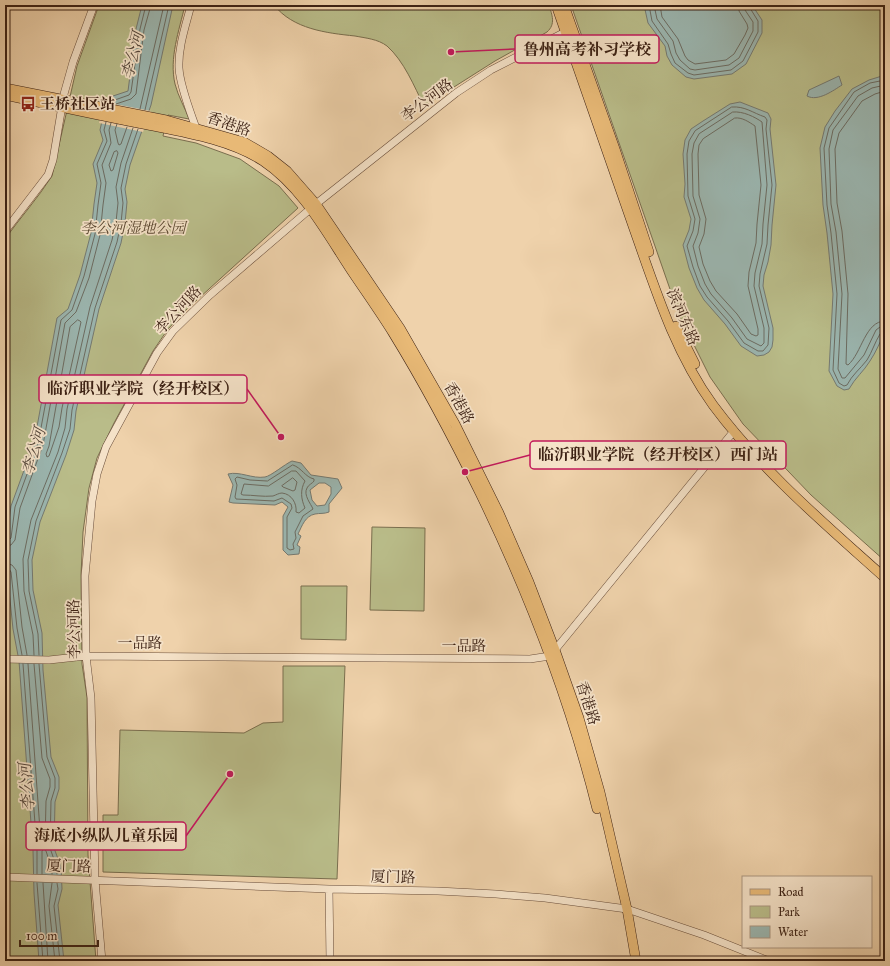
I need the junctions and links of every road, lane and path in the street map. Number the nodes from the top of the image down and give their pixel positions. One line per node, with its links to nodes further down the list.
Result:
1 (94, 5): 8 (street)
2 (191, 5): 10 (street)
3 (556, 5): 5 (main road, 滨河东路)
4 (564, 5): 14 (main road, 滨河东路)
5 (566, 32): 11 (street, 李公河路); 13 (main road, 滨河东路)
6 (5, 88): 8 (main road, 香港路)
7 (5, 95): 8 (main road, 香港路)
8 (62, 104): 9 (main road, 香港路); 12 (street)
9 (166, 124): 10 (main road, 香港路); 11 (main road, 香港路)
10 (196, 128): 11 (main road, 香港路)
11 (313, 207): 16 (main road, 香港路); 17 (street, 李公河路)
12 (5, 231)
13 (734, 431): 15 (main road, 滨河东路); 16 (street)
14 (885, 570)
15 (885, 578)
16 (553, 653): 17 (street, 一品路); 22 (main road, 香港路)
17 (86, 656): 18 (street, 一品路); 20 (street, 李公河路)
18 (5, 659)
19 (5, 877): 20 (street, 厦门路)
20 (95, 880): 21 (street, 厦门路); 23 (street, 李公河路)
21 (329, 889): 22 (street, 厦门路); 24 (street)
22 (624, 908): 25 (main road, 香港路); 26 (main road, 香港路); 27 (street, 厦门路)
23 (102, 961)
24 (330, 961)
25 (631, 961)
26 (636, 961)
27 (769, 961)

